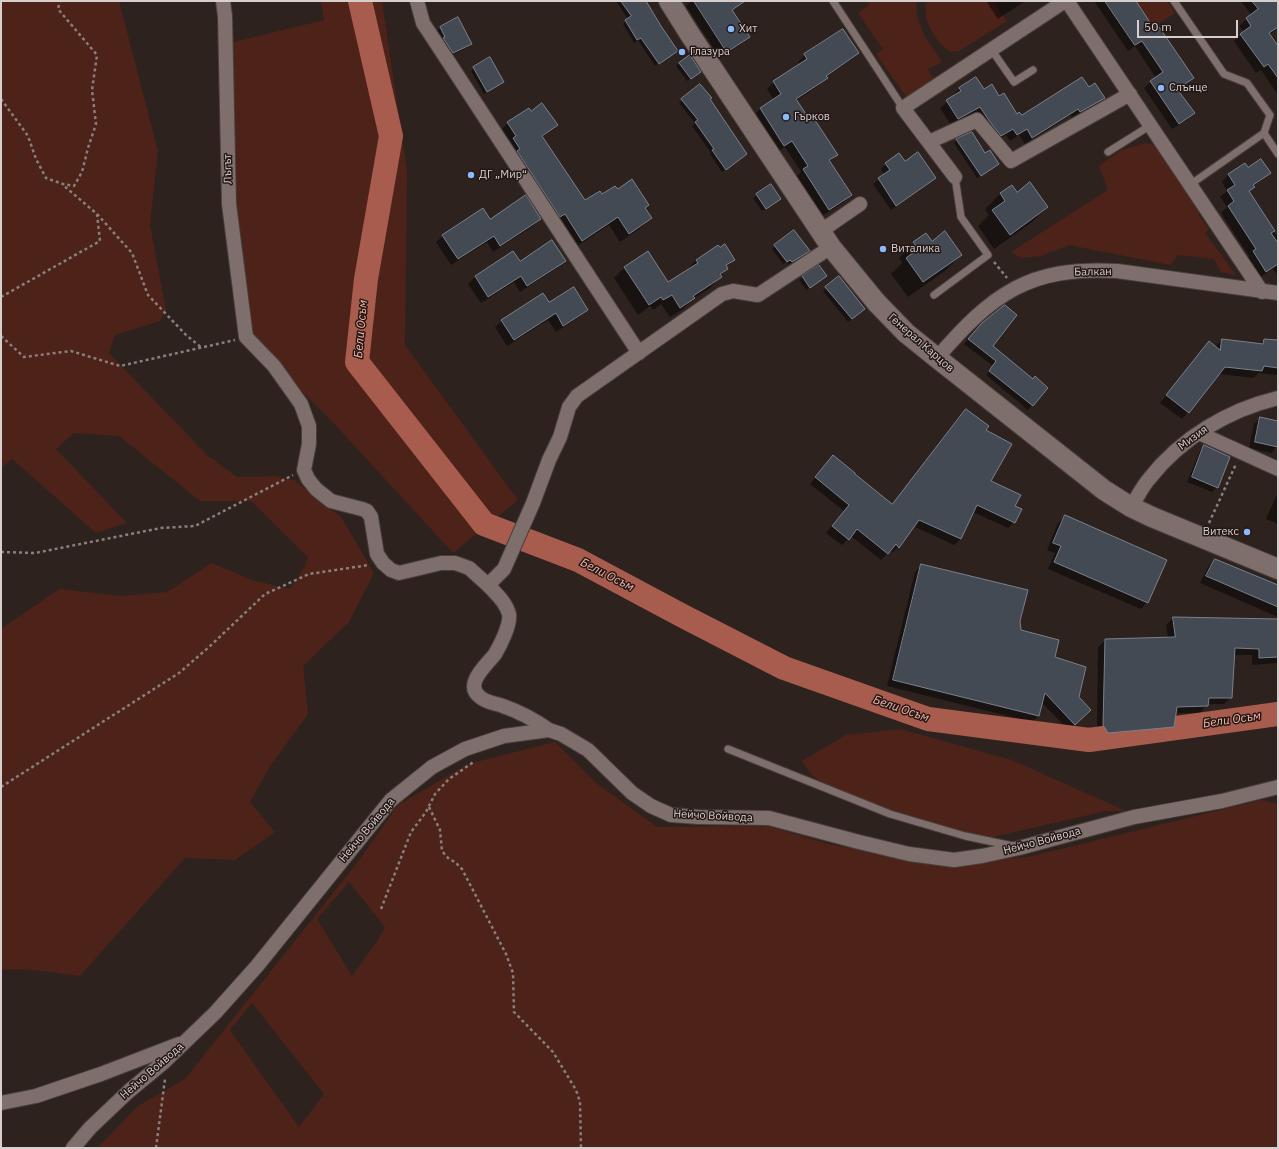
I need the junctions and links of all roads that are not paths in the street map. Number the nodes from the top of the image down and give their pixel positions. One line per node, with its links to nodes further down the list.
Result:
1 (223, 1): 30 (street, Лъгът)
2 (417, 1): 23 (street)
3 (669, 1): 19 (main road, Генерал Карцов)
4 (833, 1): 10 (lane)
5 (1066, 1): 7 (street); 9 (street)
6 (1174, 1): 12 (lane)
7 (992, 49): 8 (lane); 10 (street)
8 (1033, 70)
9 (1130, 94): 11 (street); 13 (street)
10 (903, 108): 13 (street)
11 (1151, 125): 14 (lane); 17 (street)
12 (1264, 134): 15 (lane); 17 (lane)
13 (929, 142): 16 (street)
14 (1108, 152)
15 (1278, 154)
16 (955, 177): 22 (lane)
17 (1191, 184): 20 (street)
18 (860, 204): 19 (street)
19 (826, 239): 23 (street); 24 (main road, Генерал Карцов)
20 (1262, 292): 21 (street, Балкан); 24 (street, Балкан)
21 (1278, 293)
22 (934, 296)
23 (639, 352): 30 (street)
24 (937, 358): 28 (main road, Генерал Карцов)
25 (1278, 398): 26 (street, Мизия)
26 (1199, 433): 27 (street); 28 (street, Мизия)
27 (1278, 469)
28 (1131, 507): 29 (main road, Генерал Карцов)
29 (1278, 569)
30 (488, 585): 31 (street)
31 (549, 730): 34 (street, Нейчо Войвода); 35 (street, Нейчо Войвода)
32 (728, 749): 34 (lane)
33 (1278, 788): 34 (street, Нейчо Войвода)
34 (1019, 848)
35 (187, 1041): 36 (street); 37 (street, Нейчо Войвода)
36 (1, 1103)
37 (74, 1148)

